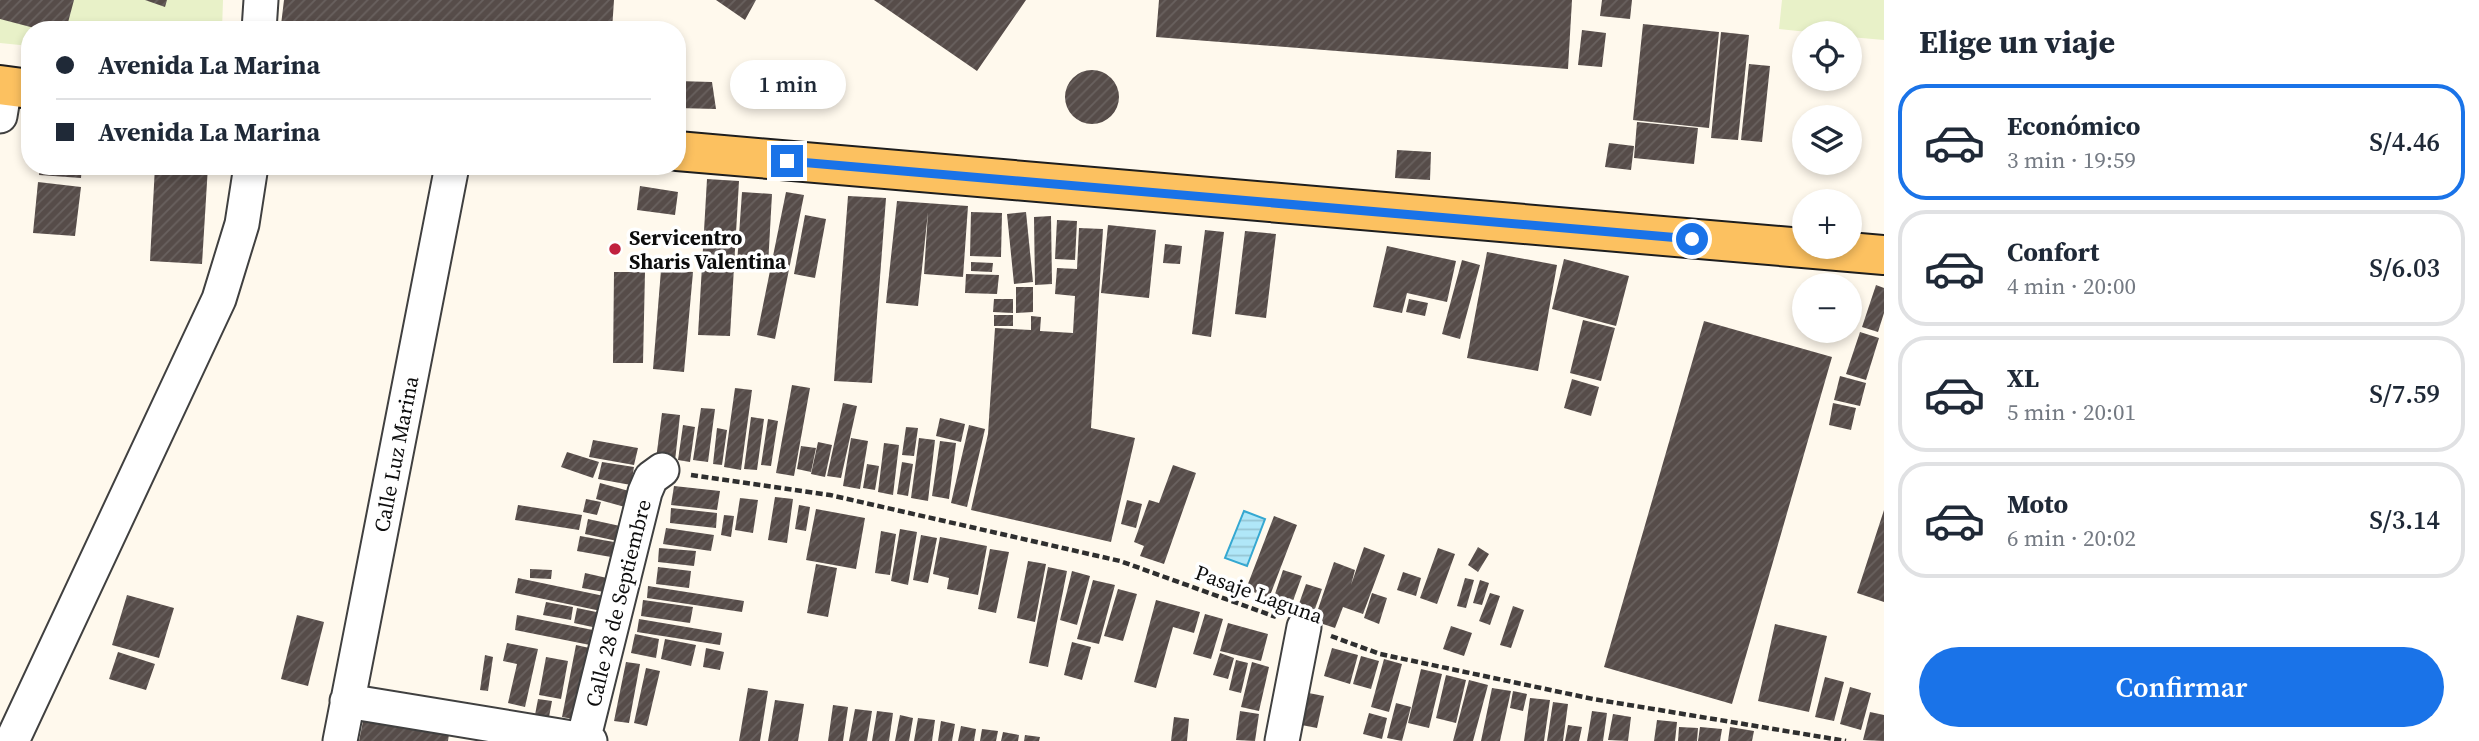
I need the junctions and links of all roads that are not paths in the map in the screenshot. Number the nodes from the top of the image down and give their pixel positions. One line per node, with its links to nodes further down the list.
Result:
1 (261, 0): 2 (street)
2 (260, 21)
3 (686, 152): 6 (main road)
4 (250, 175): 10 (street)
5 (450, 175): 9 (street, Calle Luz Marina)
6 (1884, 255)
7 (663, 470): 12 (street, Calle 28 de Septiembre)
8 (1304, 627): 13 (street)
9 (347, 701): 11 (street, Calle Luz Marina); 12 (street)
10 (12, 741)
11 (340, 741)
12 (585, 741)
13 (1282, 741)

